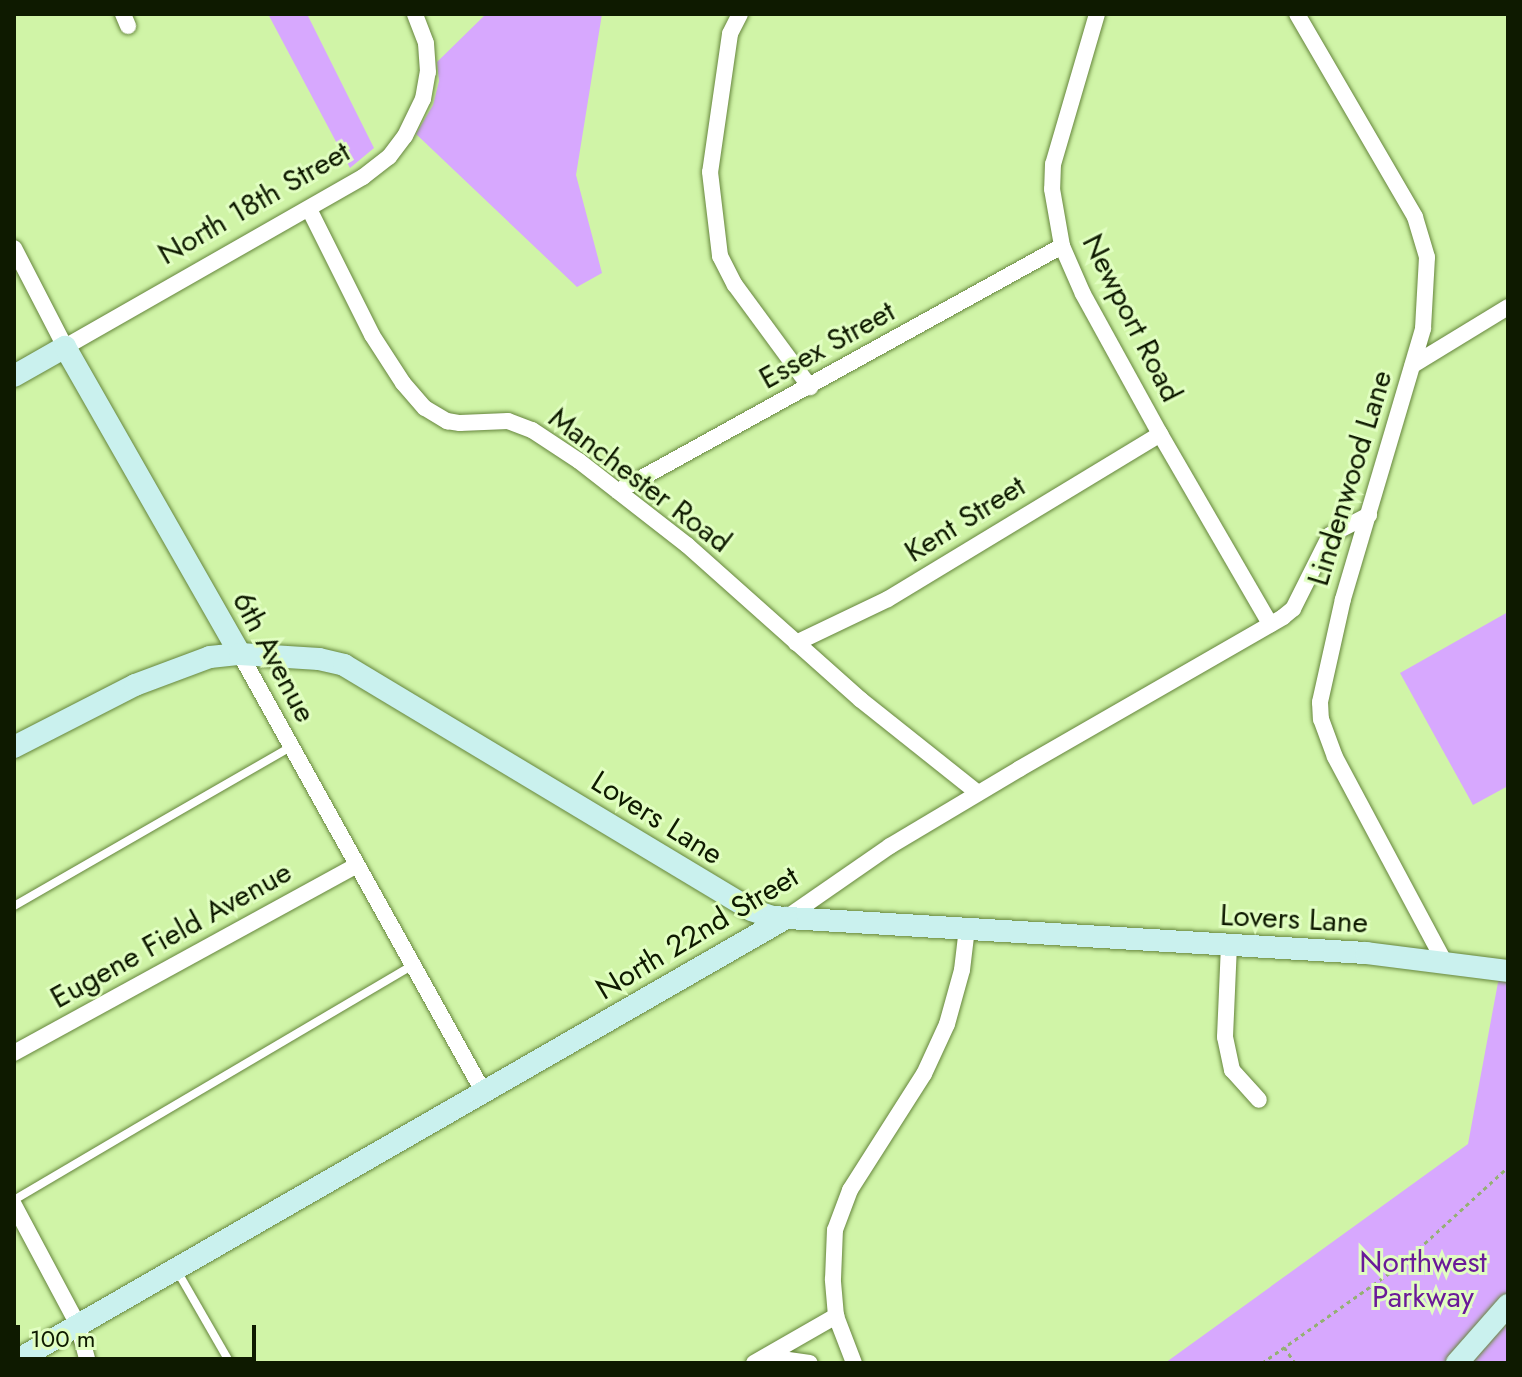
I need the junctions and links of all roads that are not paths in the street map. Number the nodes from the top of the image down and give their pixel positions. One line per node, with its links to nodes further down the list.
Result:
1 (415, 14): 5 (street, North 18th Street)
2 (740, 14): 12 (street)
3 (1097, 14): 6 (street, Newport Road)
4 (1297, 14): 10 (street, Lindenwood Lane)
5 (309, 209): 9 (street, North 18th Street); 14 (street, Manchester Road)
6 (1062, 246): 12 (street, Essex Street); 13 (street, Newport Road)
7 (14, 248): 9 (street, 6th Avenue)
8 (1508, 307): 10 (street)
9 (65, 347): 11 (street, North 18th Street); 18 (street, 6th Avenue)
10 (1413, 365): 15 (street, Lindenwood Lane)
11 (14, 376)
12 (810, 387): 14 (street, Essex Street)
13 (1160, 434): 16 (street, Newport Road); 17 (street, Kent Street)
14 (618, 491): 17 (street, Manchester Road)
15 (1369, 515): 16 (street, North 22nd Street); 27 (street, Lindenwood Lane)
16 (1270, 624): 21 (street, North 22nd Street)
17 (796, 643): 21 (street, Manchester Road)
18 (240, 654): 19 (street, Lovers Lane); 20 (street, 6th Avenue); 24 (street, Lovers Lane)
19 (14, 747)
20 (289, 748): 22 (street, 6th Avenue); 23 (lane)
21 (978, 793): 24 (street, North 22nd Street)
22 (355, 866): 28 (street, 6th Avenue); 30 (street, Eugene Field Avenue)
23 (14, 906)
24 (786, 918): 25 (street, Lovers Lane); 31 (street, North 22nd Street)
25 (967, 928): 26 (street, Lovers Lane); 36 (street)
26 (1229, 945): 27 (street, Lovers Lane); 32 (street)
27 (1444, 961): 29 (street, Lovers Lane)
28 (412, 966): 31 (street, 6th Avenue); 33 (lane)
29 (1508, 971)
30 (14, 1053)
31 (484, 1093): 34 (street, North 22nd Street)
32 (1259, 1100)
33 (14, 1203): 37 (street)
34 (176, 1268): 37 (street, North 22nd Street); 41 (lane)
35 (1508, 1305): 44 (street)
36 (836, 1316): 38 (street); 43 (street)
37 (78, 1325): 39 (street, North 22nd Street); 40 (street)
38 (760, 1360): 42 (street)
39 (14, 1362)
40 (88, 1363)
41 (230, 1363)
42 (810, 1363)
43 (854, 1363)
44 (1457, 1363)

